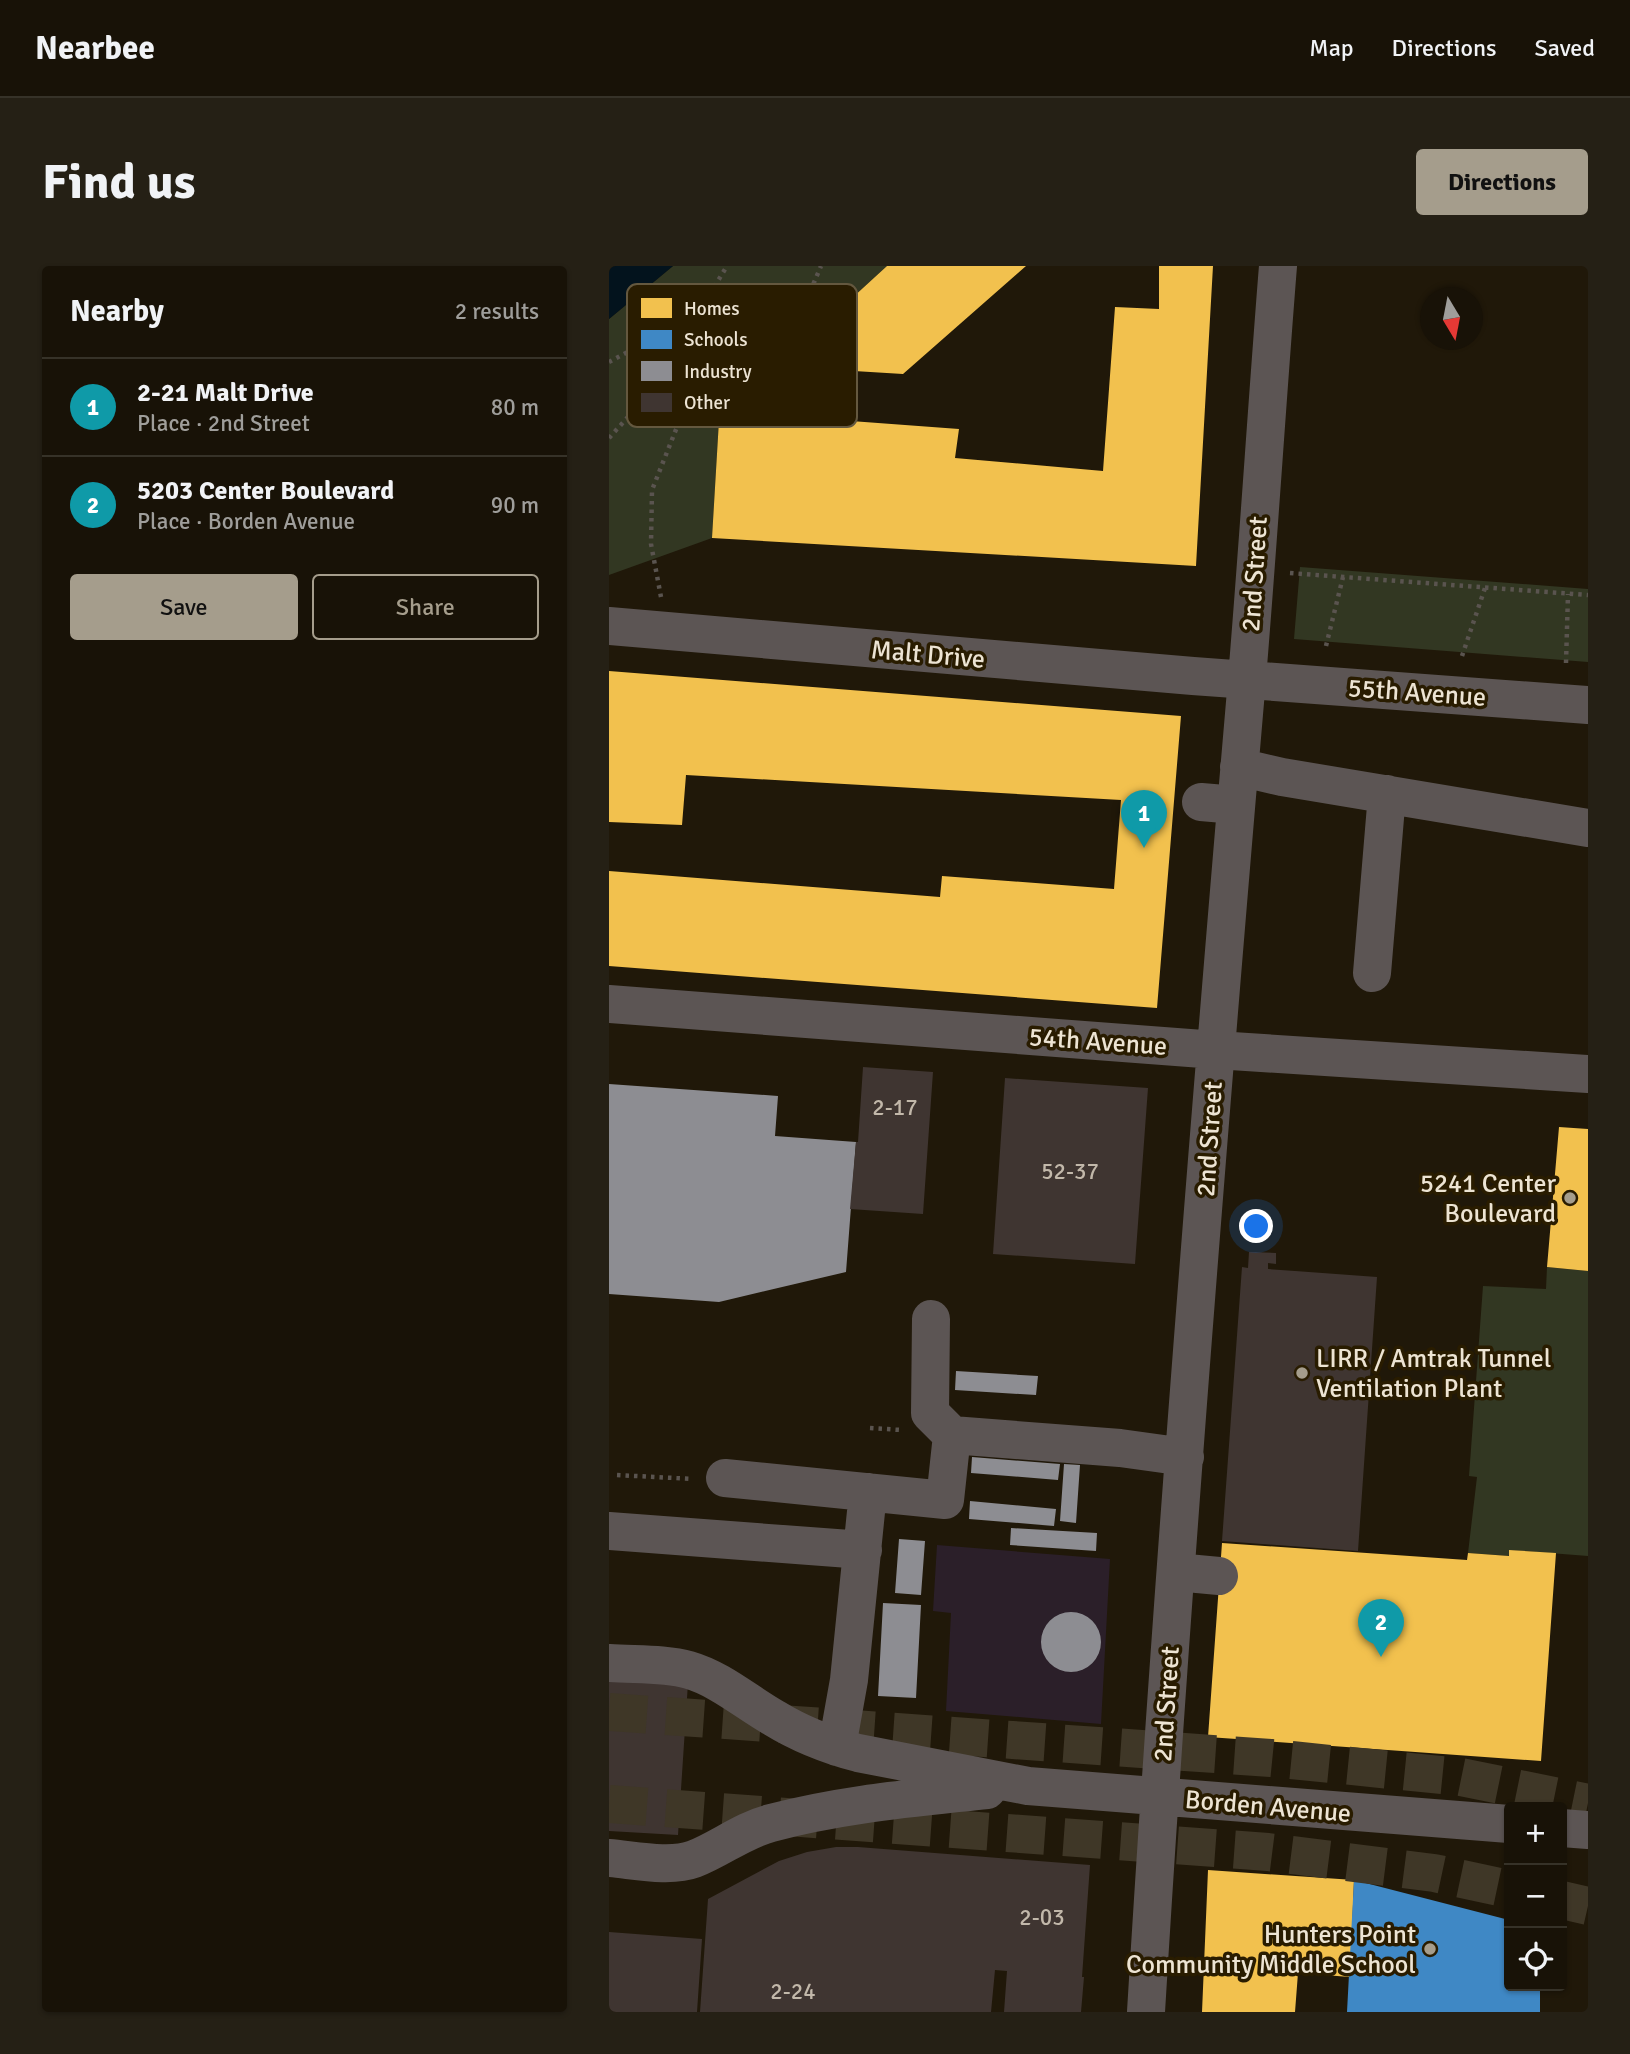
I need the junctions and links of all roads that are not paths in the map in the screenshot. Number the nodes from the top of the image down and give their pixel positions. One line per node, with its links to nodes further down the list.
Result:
1 (1277, 266): 3 (street, 2nd Street)
2 (609, 626): 3 (street, Malt Drive)
3 (1246, 679): 4 (street, 55th Avenue); 5 (street, 2nd Street)
4 (1588, 705)
5 (1239, 767): 6 (street); 10 (street, 2nd Street)
6 (1387, 794): 7 (street); 8 (street)
7 (1588, 828)
8 (1372, 973)
9 (609, 1004): 10 (street, 54th Avenue)
10 (1216, 1050): 11 (street, 54th Avenue); 14 (street, 2nd Street)
11 (1588, 1074)
12 (931, 1319): 13 (street)
13 (952, 1435): 14 (street); 16 (street)
14 (1185, 1457): 19 (street, 2nd Street)
15 (725, 1478): 16 (street)
16 (868, 1492): 18 (street)
17 (609, 1531): 18 (street)
18 (863, 1550): 22 (street)
19 (1176, 1572): 20 (street); 24 (street, 2nd Street)
20 (1219, 1576)
21 (609, 1663): 22 (street, Borden Avenue)
22 (837, 1747): 23 (street, Borden Avenue)
23 (1028, 1786): 24 (street, Borden Avenue); 28 (street, Borden Avenue)
24 (1159, 1797): 25 (street, Borden Avenue); 29 (street, 2nd Street)
25 (1504, 1824)
26 (1567, 1828): 27 (street)
27 (1588, 1830)
28 (609, 1858)
29 (1146, 2012)

